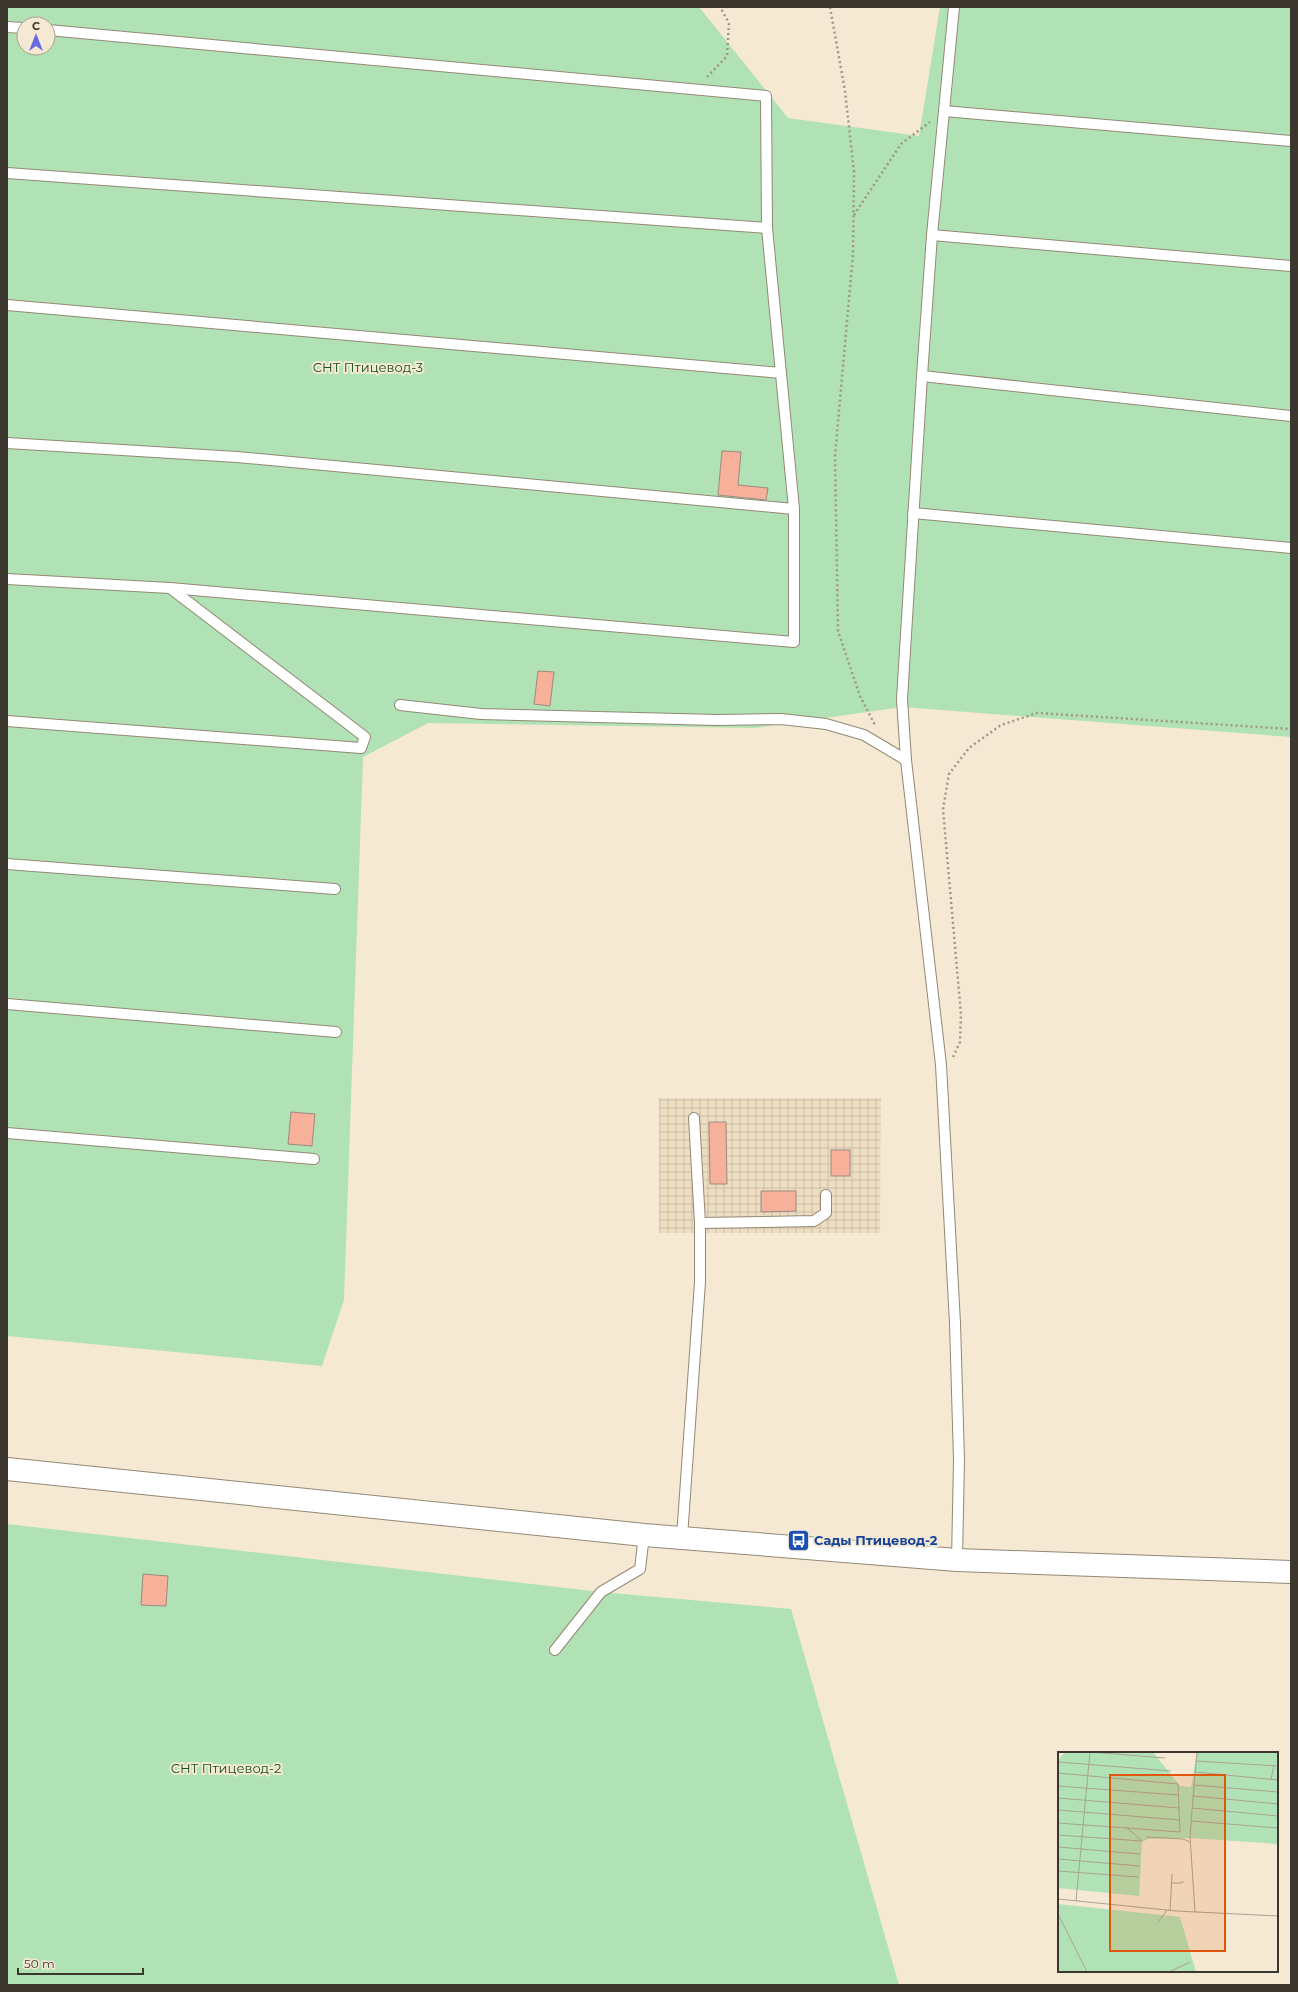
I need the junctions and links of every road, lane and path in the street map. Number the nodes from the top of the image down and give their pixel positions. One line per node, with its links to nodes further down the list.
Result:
1 (720, 7): 5 (path)
2 (830, 7): 9 (path)
3 (954, 7): 6 (lane)
4 (56, 31): 5 (lane)
5 (696, 89): 10 (lane)
6 (944, 111): 7 (lane); 9 (path); 11 (lane)
7 (1291, 141)
8 (7, 173): 10 (lane)
9 (853, 215): 25 (path)
10 (767, 228): 14 (lane)
11 (932, 235): 12 (lane); 15 (lane)
12 (1291, 266)
13 (7, 305): 14 (lane)
14 (781, 373): 18 (lane)
15 (922, 376): 16 (lane); 19 (lane)
16 (1291, 416)
17 (7, 443): 18 (lane)
18 (794, 509): 22 (lane)
19 (913, 513): 20 (lane); 27 (lane)
20 (1291, 548)
21 (7, 579): 22 (lane)
22 (170, 588): 24 (lane)
23 (400, 706): 27 (lane)
24 (7, 721)
25 (876, 727)
26 (1291, 729): 32 (path)
27 (906, 760): 32 (lane)
28 (7, 864): 29 (lane)
29 (335, 889)
30 (7, 1004): 31 (lane)
31 (336, 1032)
32 (941, 1065): 41 (lane)
33 (694, 1118): 37 (lane)
34 (7, 1133): 35 (lane)
35 (314, 1159)
36 (826, 1195): 37 (lane)
37 (700, 1223): 40 (lane)
38 (7, 1468): 39 (main road)
39 (644, 1535): 40 (main road); 43 (lane)
40 (682, 1537): 41 (main road)
41 (957, 1560): 42 (main road)
42 (1291, 1572)
43 (555, 1650)

